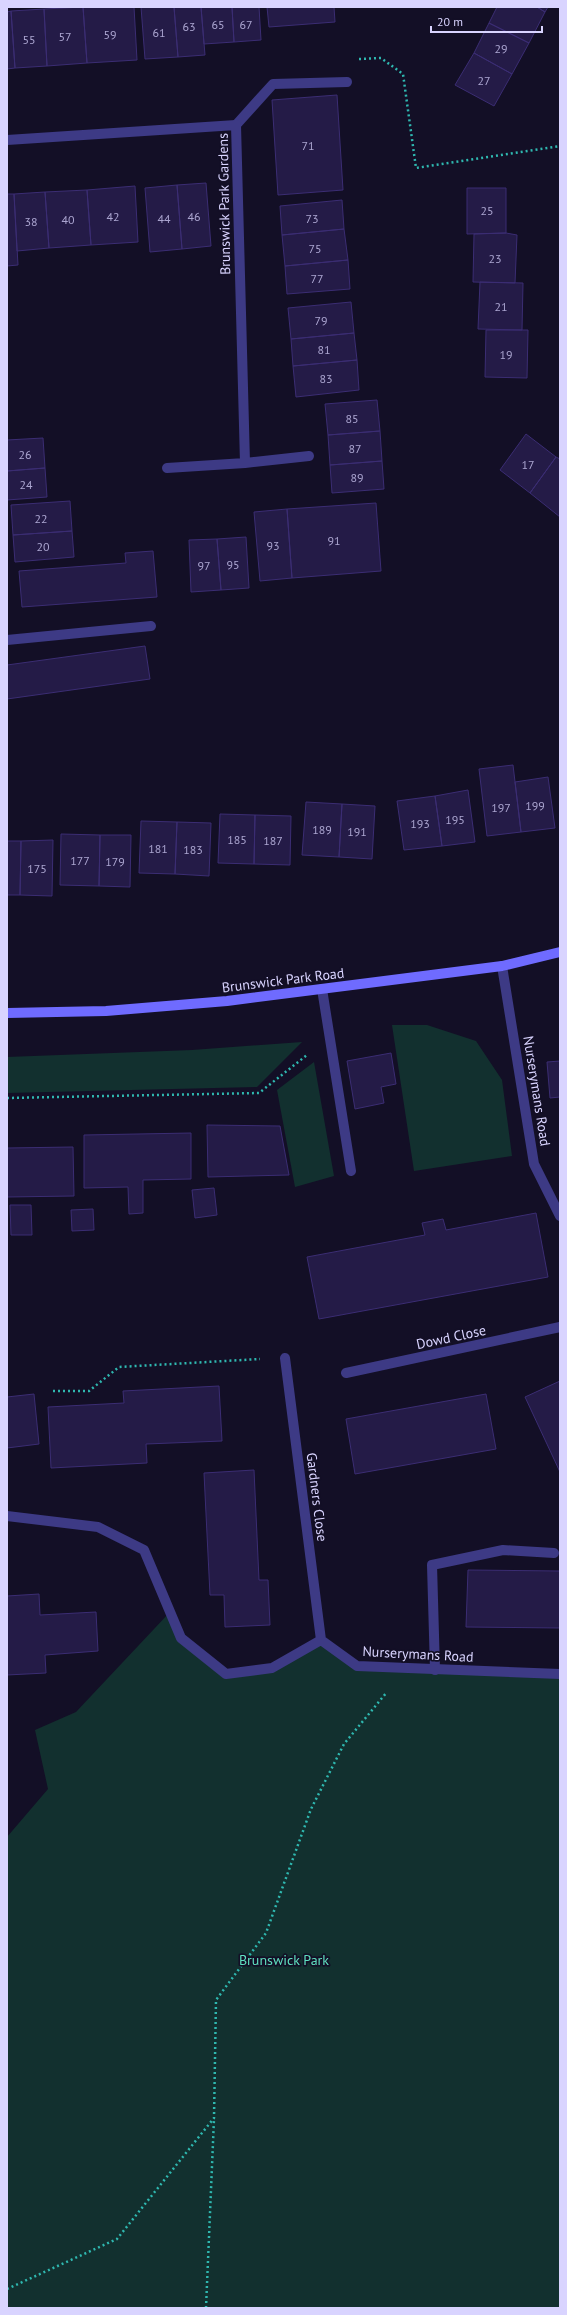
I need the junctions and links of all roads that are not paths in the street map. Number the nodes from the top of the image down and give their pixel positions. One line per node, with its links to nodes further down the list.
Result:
1 (347, 82): 2 (street)
2 (236, 125): 3 (street, Brunswick Park Gardens); 5 (street, Brunswick Park Gardens)
3 (7, 140)
4 (309, 456): 5 (street)
5 (245, 463): 6 (street)
6 (167, 468)
7 (151, 626): 8 (street)
8 (7, 640)
9 (560, 952): 10 (street, Brunswick Park Road)
10 (502, 966): 11 (street, Brunswick Park Road); 14 (street, Nurserymans Road)
11 (322, 989): 12 (street, Brunswick Park Road); 13 (street)
12 (7, 1013)
13 (351, 1171)
14 (560, 1216)
15 (560, 1327): 17 (street, Dowd Close)
16 (285, 1358): 20 (street, Gardners Close)
17 (346, 1373)
18 (7, 1516): 20 (street)
19 (554, 1553): 21 (street)
20 (320, 1640): 21 (street, Nurserymans Road)
21 (435, 1670): 22 (street, Nurserymans Road)
22 (560, 1674)

